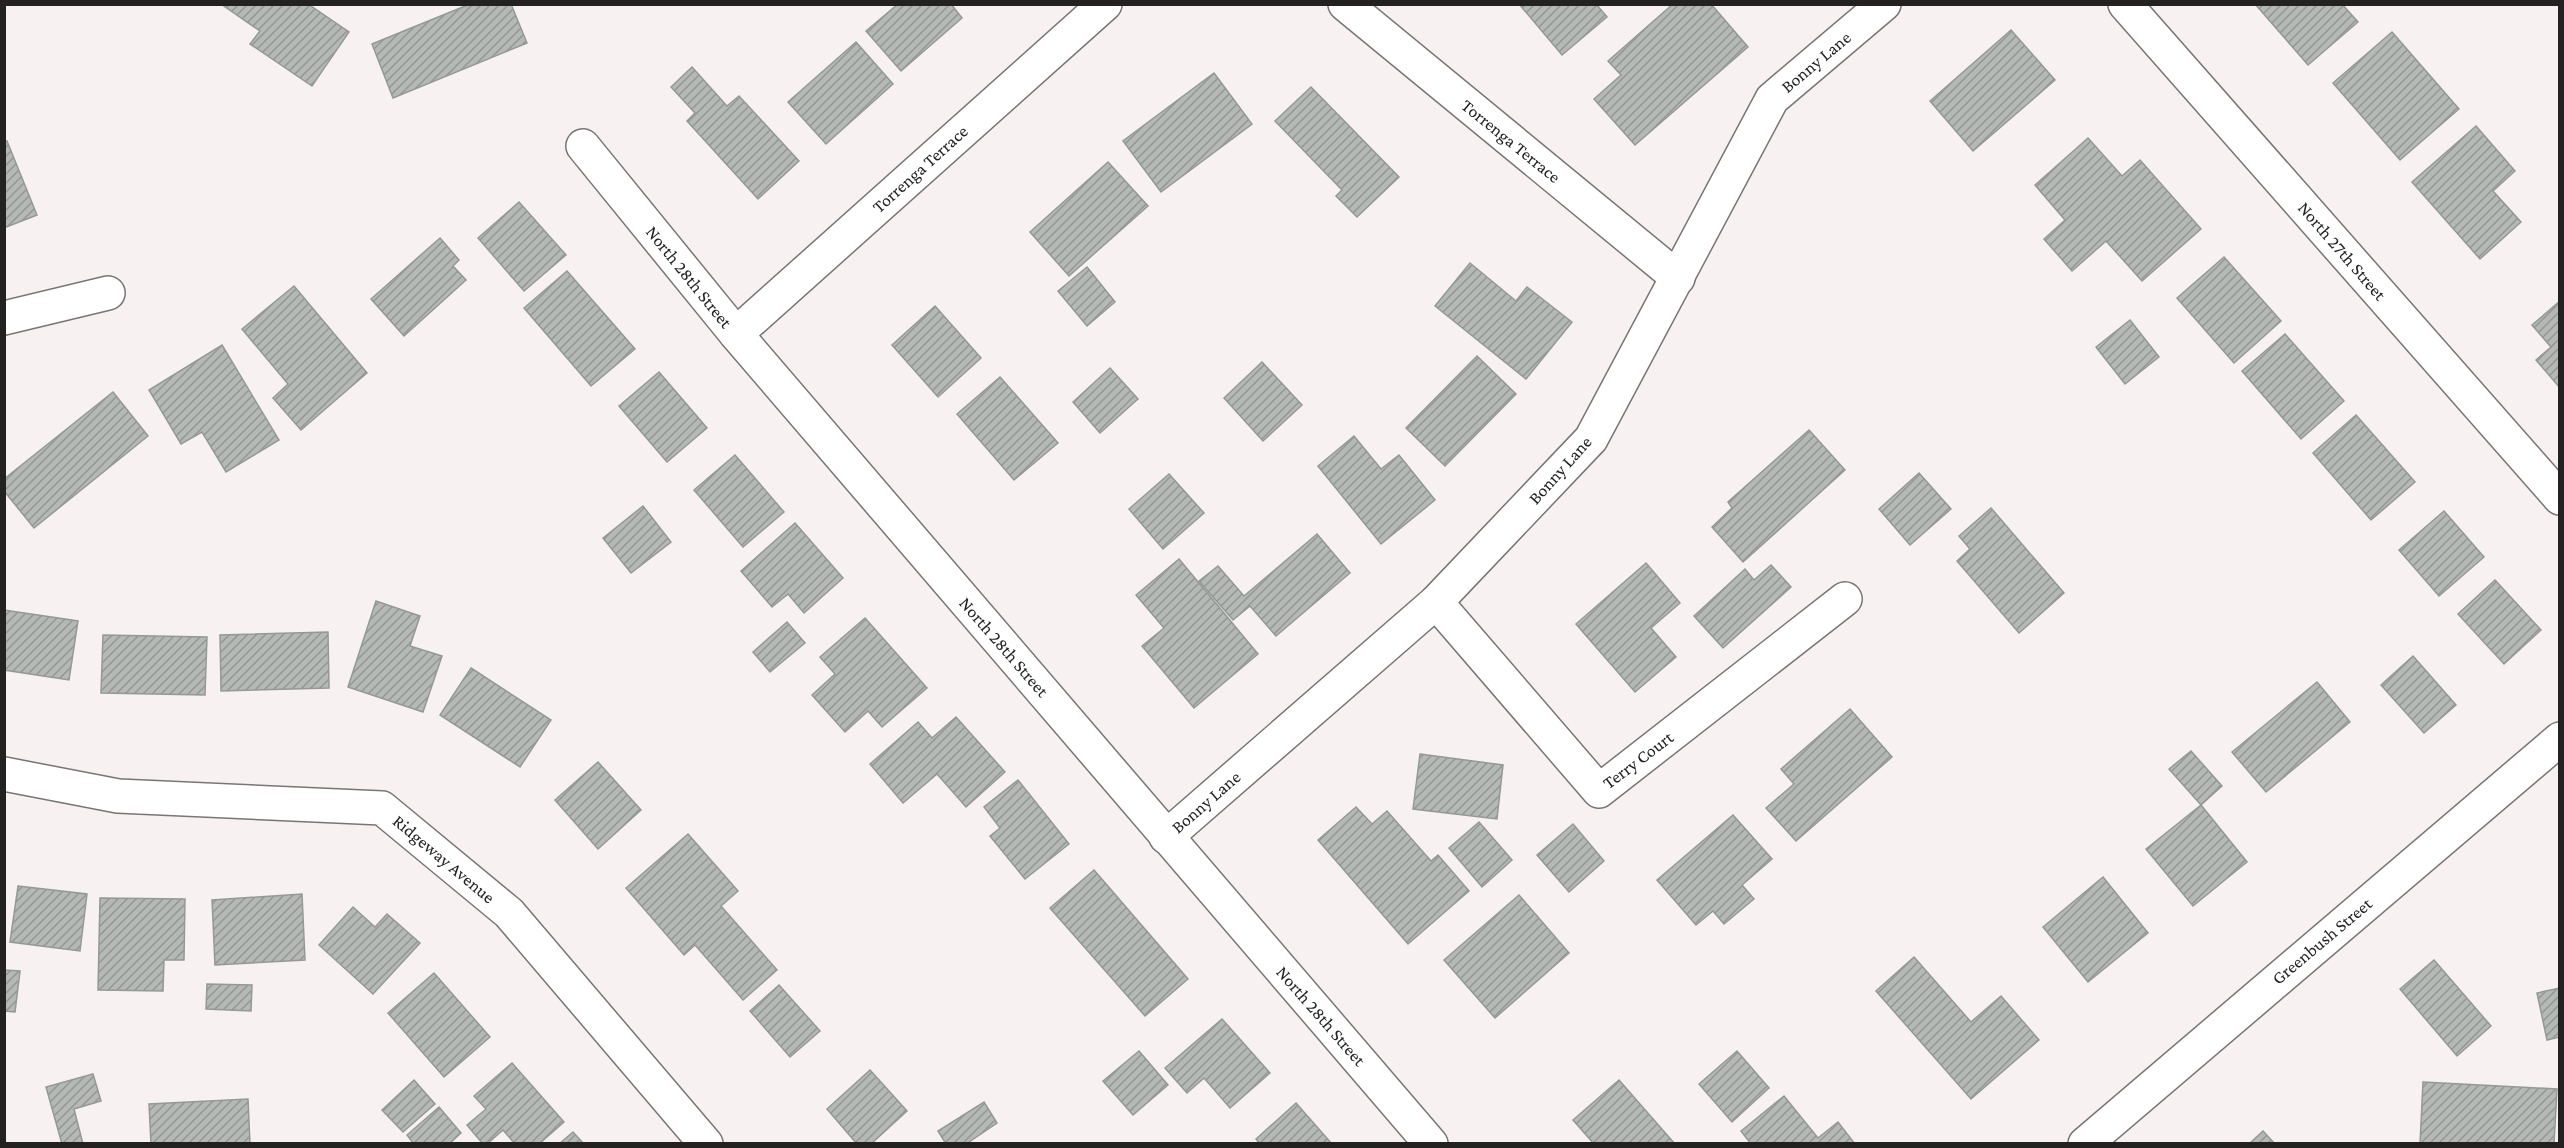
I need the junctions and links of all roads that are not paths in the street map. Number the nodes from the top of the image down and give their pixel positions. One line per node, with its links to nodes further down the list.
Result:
1 (1105, 4): 9 (street, Torrenga Terrace)
2 (1345, 4): 6 (street, Torrenga Terrace)
3 (1884, 4): 6 (street, Bonny Lane)
4 (2125, 4): 10 (street, North 27th Street)
5 (583, 146): 9 (street, North 28th Street)
6 (1678, 278): 12 (street, Bonny Lane)
7 (108, 293): 8 (street)
8 (4, 318)
9 (736, 334): 15 (street, North 28th Street)
10 (2559, 498)
11 (1845, 599): 12 (street, Terry Court)
12 (1436, 602): 15 (street, Bonny Lane)
13 (2559, 739): 18 (street, Greenbush Street)
14 (4, 774): 16 (street, Ridgeway Avenue)
15 (1166, 837): 17 (street, North 28th Street)
16 (706, 1143)
17 (1431, 1143)
18 (2085, 1143)

